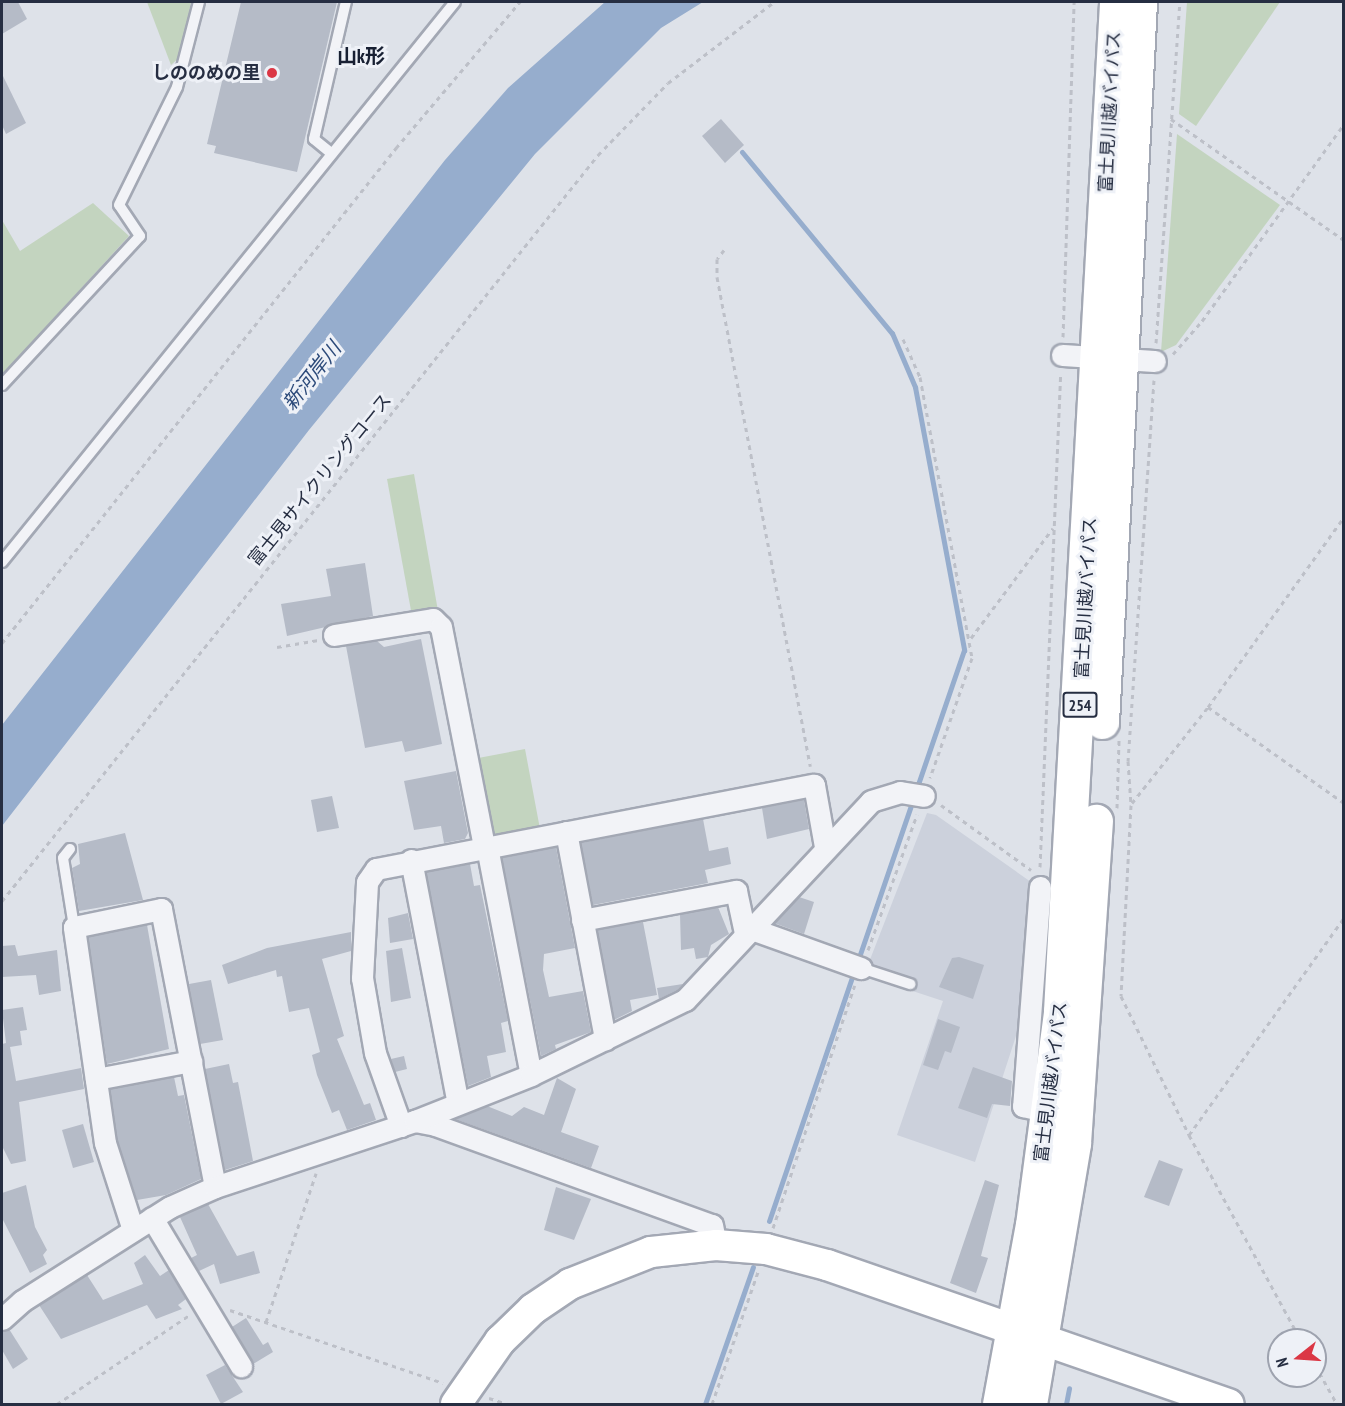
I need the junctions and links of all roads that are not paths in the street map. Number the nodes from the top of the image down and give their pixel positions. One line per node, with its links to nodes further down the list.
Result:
1 (199, 2): 10 (lane)
2 (346, 2): 6 (lane)
3 (455, 2): 6 (lane)
4 (1116, 2): 8 (highway, 富士見川越バイパス / 254)
5 (1140, 2): 8 (highway, 富士見川越バイパス / 254)
6 (331, 153): 11 (lane)
7 (1062, 354): 8 (street)
8 (1110, 356): 9 (street); 30 (highway, 富士見川越バイパス / 254); 37 (highway, 富士見川越バイパス / 254)
9 (1155, 364)
10 (2, 385)
11 (2, 562)
12 (334, 635): 15 (street)
13 (917, 794): 16 (street)
14 (566, 832): 15 (street); 16 (street); 20 (street)
15 (485, 847): 18 (street); 27 (street)
16 (825, 847): 22 (street)
17 (70, 849): 21 (lane)
18 (411, 860): 29 (street); 31 (street)
19 (1040, 887): 30 (street)
20 (582, 920): 22 (street); 25 (street)
21 (74, 927): 26 (street); 28 (street)
22 (747, 931): 23 (street); 25 (street)
23 (855, 966): 24 (lane)
24 (910, 984)
25 (605, 1039): 27 (street)
26 (191, 1061): 28 (street); 32 (street)
27 (531, 1075): 29 (street)
28 (96, 1078): 34 (street)
29 (458, 1104): 31 (street)
30 (1049, 1112): 37 (highway, 富士見川越バイパス / 254)
31 (408, 1124): 32 (street); 35 (street)
32 (215, 1187): 33 (street)
33 (152, 1218): 34 (street); 38 (street)
34 (133, 1230): 36 (street)
35 (716, 1245): 37 (street); 39 (street)
36 (2, 1319)
37 (1029, 1334): 40 (highway, 富士見川越バイパス / 254); 41 (highway, 富士見川越バイパス / 254); 42 (street)
38 (241, 1366)
39 (464, 1396)
40 (999, 1404)
41 (1030, 1404)
42 (1228, 1404)

